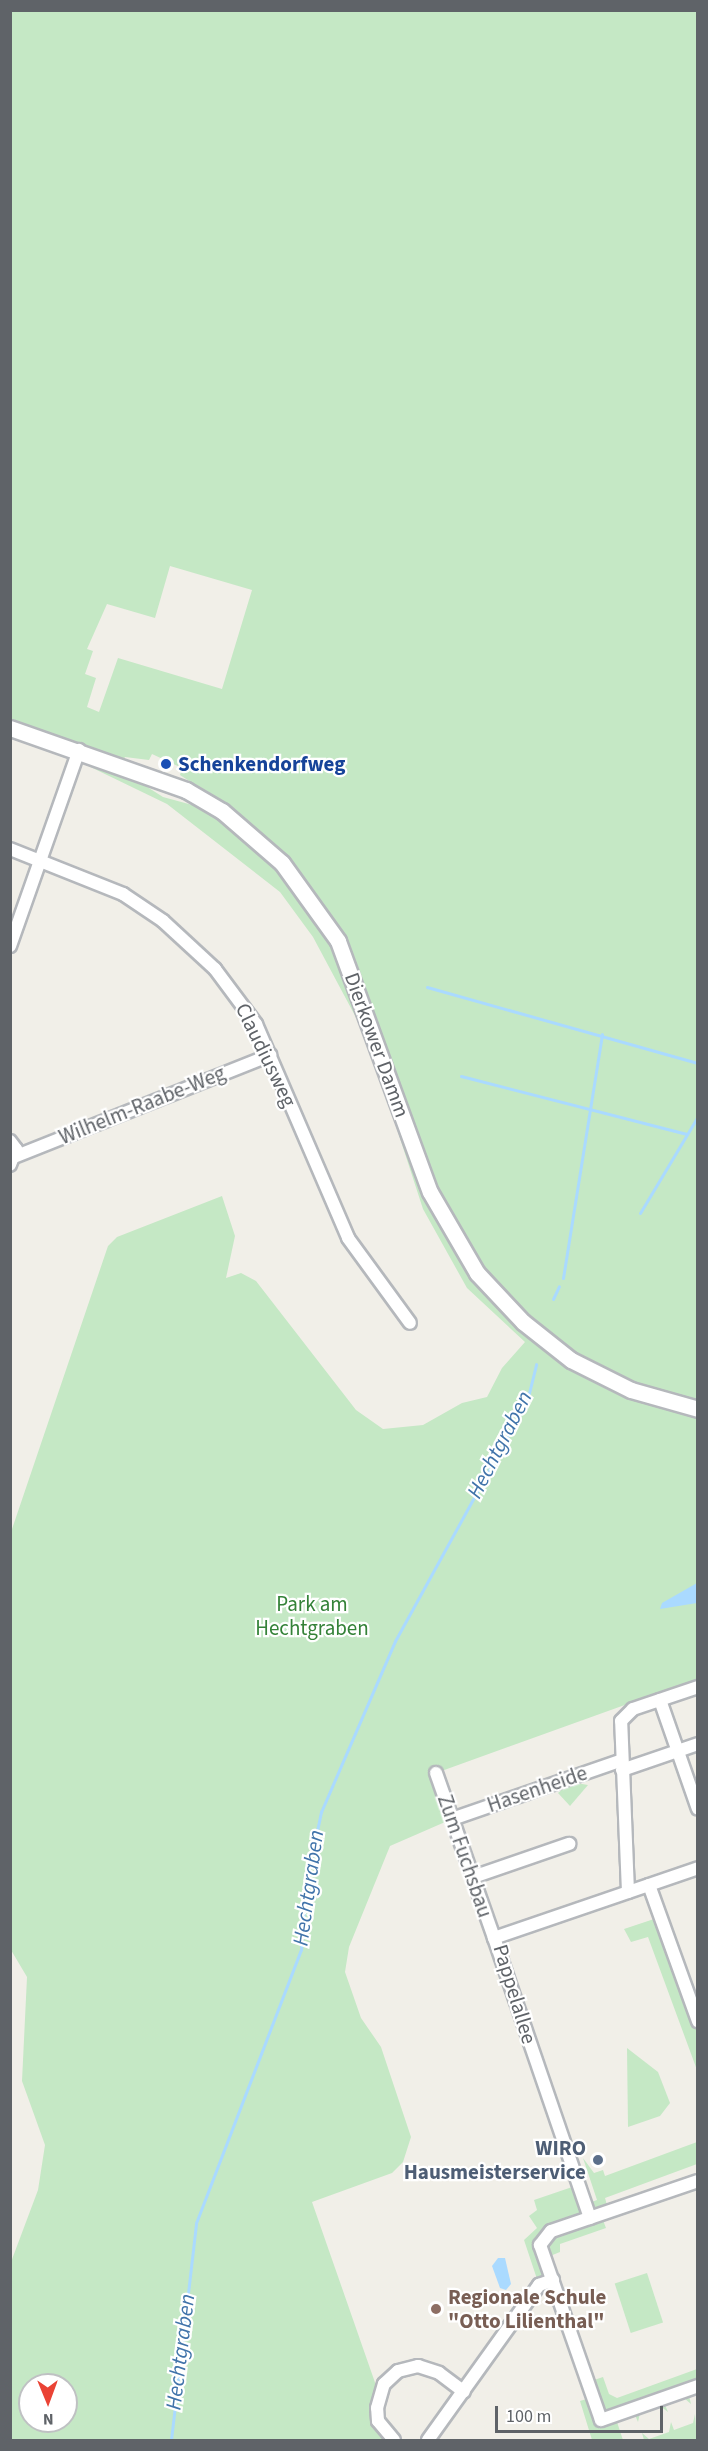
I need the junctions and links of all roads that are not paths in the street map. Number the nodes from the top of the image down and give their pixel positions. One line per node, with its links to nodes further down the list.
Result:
1 (10, 728): 2 (street, Dierkower Damm)
2 (79, 750): 4 (street); 10 (street, Dierkower Damm)
3 (10, 849): 4 (street, Claudiusweg)
4 (40, 859): 5 (street); 6 (street, Claudiusweg)
5 (10, 946)
6 (270, 1055): 8 (street, Wilhelm-Raabe-Weg); 9 (street, Claudiusweg)
7 (10, 1141): 8 (street)
8 (12, 1161)
9 (410, 1323)
10 (698, 1410)
11 (698, 1687): 12 (street)
12 (660, 1700): 14 (street); 15 (street)
13 (698, 1744): 14 (street, Hasenheide)
14 (679, 1750): 15 (street, Hasenheide); 17 (street)
15 (622, 1765): 18 (street, Hasenheide); 23 (street)
16 (436, 1773): 18 (street, Zum Fuchsbau)
17 (698, 1809)
18 (452, 1819): 21 (street, Zum Fuchsbau)
19 (569, 1844): 21 (street)
20 (698, 1868): 22 (street, Pappelallee)
21 (473, 1878): 24 (street, Zum Fuchsbau)
22 (649, 1885): 23 (street, Pappelallee); 25 (street)
23 (628, 1892): 24 (street, Pappelallee)
24 (494, 1938): 27 (street, Pappelallee)
25 (698, 2021)
26 (698, 2181): 27 (street)
27 (590, 2218): 28 (street)
28 (553, 2280): 29 (street); 30 (street)
29 (698, 2386)
30 (464, 2392): 31 (street); 32 (street)
31 (394, 2440)
32 (428, 2440)

